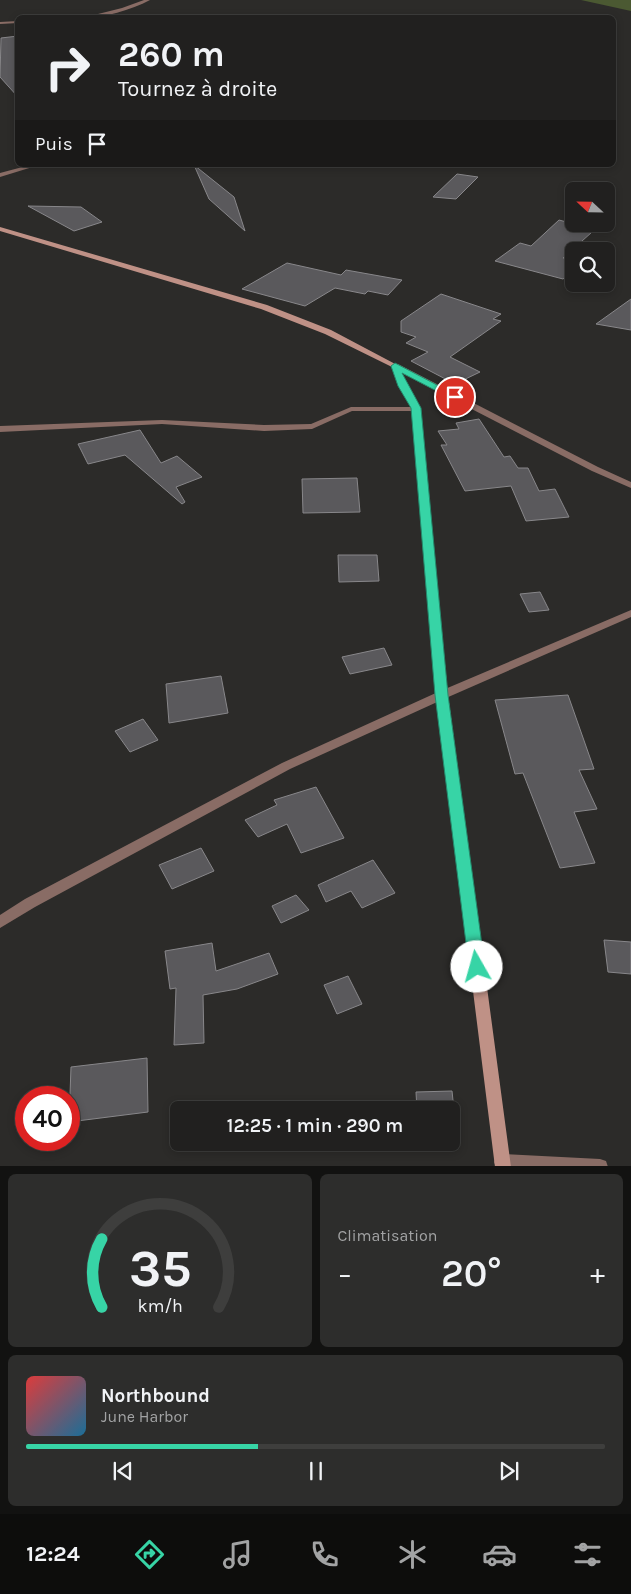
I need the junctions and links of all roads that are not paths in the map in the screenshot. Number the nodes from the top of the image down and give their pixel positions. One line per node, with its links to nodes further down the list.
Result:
1 (148, 0): 2 (street)
2 (97, 15)
3 (15, 22): 4 (street)
4 (0, 24)
5 (29, 167): 6 (street)
6 (0, 175)
7 (0, 229): 8 (street)
8 (395, 366): 9 (street); 11 (street)
9 (416, 408): 10 (street); 13 (street)
10 (0, 428)
11 (631, 485)
12 (631, 613): 13 (street)
13 (442, 695): 14 (street); 15 (street)
14 (0, 922)
15 (502, 1164): 16 (street)
16 (600, 1166)

